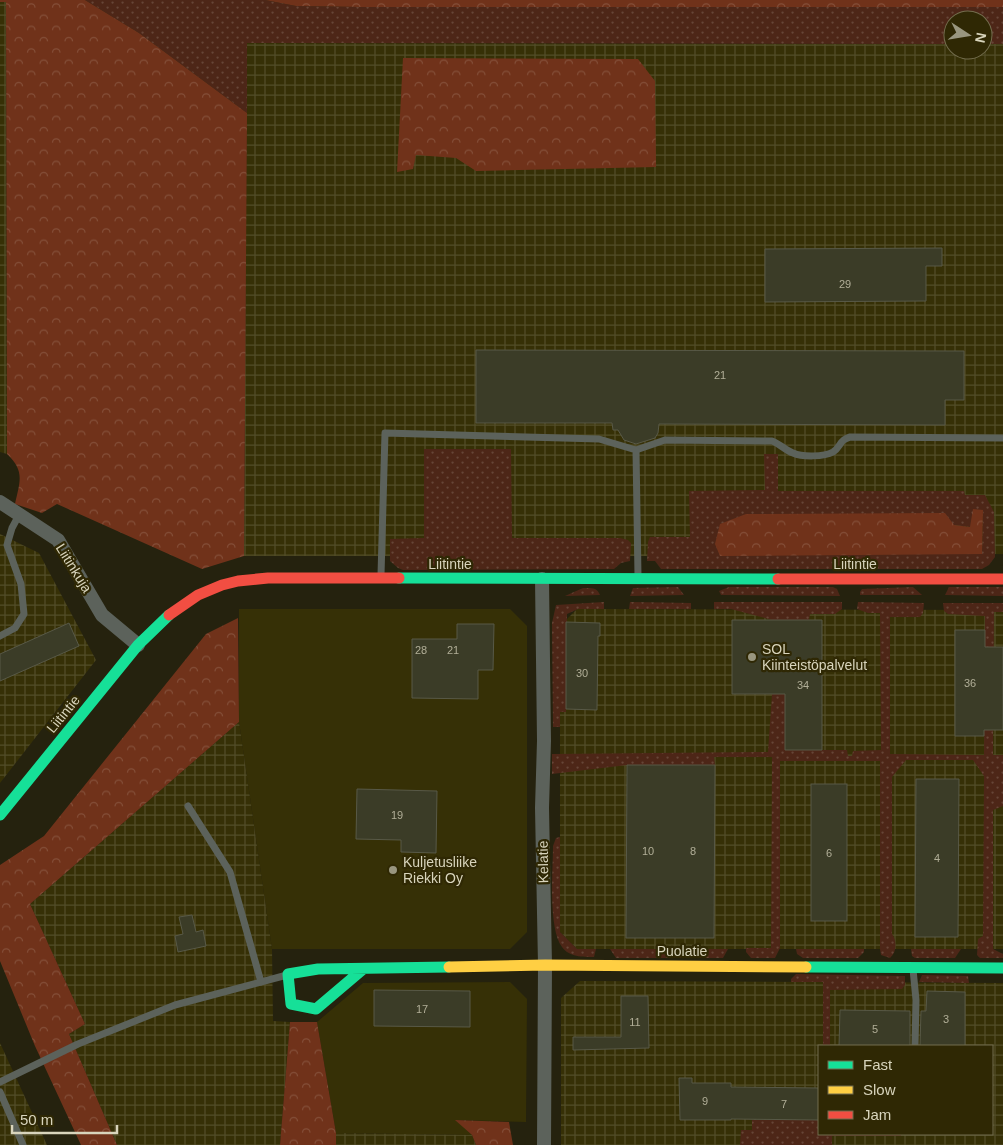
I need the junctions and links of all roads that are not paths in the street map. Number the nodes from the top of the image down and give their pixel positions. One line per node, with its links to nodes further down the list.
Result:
1 (1003, 438): 2 (lane)
2 (636, 450): 5 (lane); 7 (lane)
3 (0, 502): 4 (street, Liitinkuja)
4 (19, 516): 9 (lane); 10 (street, Liitinkuja)
5 (381, 579): 6 (street, Liitintie); 10 (street, Liitintie)
6 (542, 579): 7 (street, Liitintie); 13 (street, Kelatie)
7 (638, 579): 8 (street, Liitintie)
8 (1003, 579)
9 (0, 636)
10 (138, 645): 12 (street, Liitintie)
11 (188, 806): 18 (lane)
12 (0, 814)
13 (545, 965): 14 (street, Puolatie); 16 (street, Puolatie); 23 (street, Kelatie)
14 (913, 968): 15 (street, Puolatie); 19 (lane)
15 (1003, 968)
16 (362, 970): 17 (street, Puolatie); 17 (street)
17 (288, 974): 18 (lane)
18 (261, 982): 20 (lane)
19 (916, 1045)
20 (0, 1082)
21 (0, 1092): 22 (lane)
22 (24, 1145)
23 (544, 1145)

